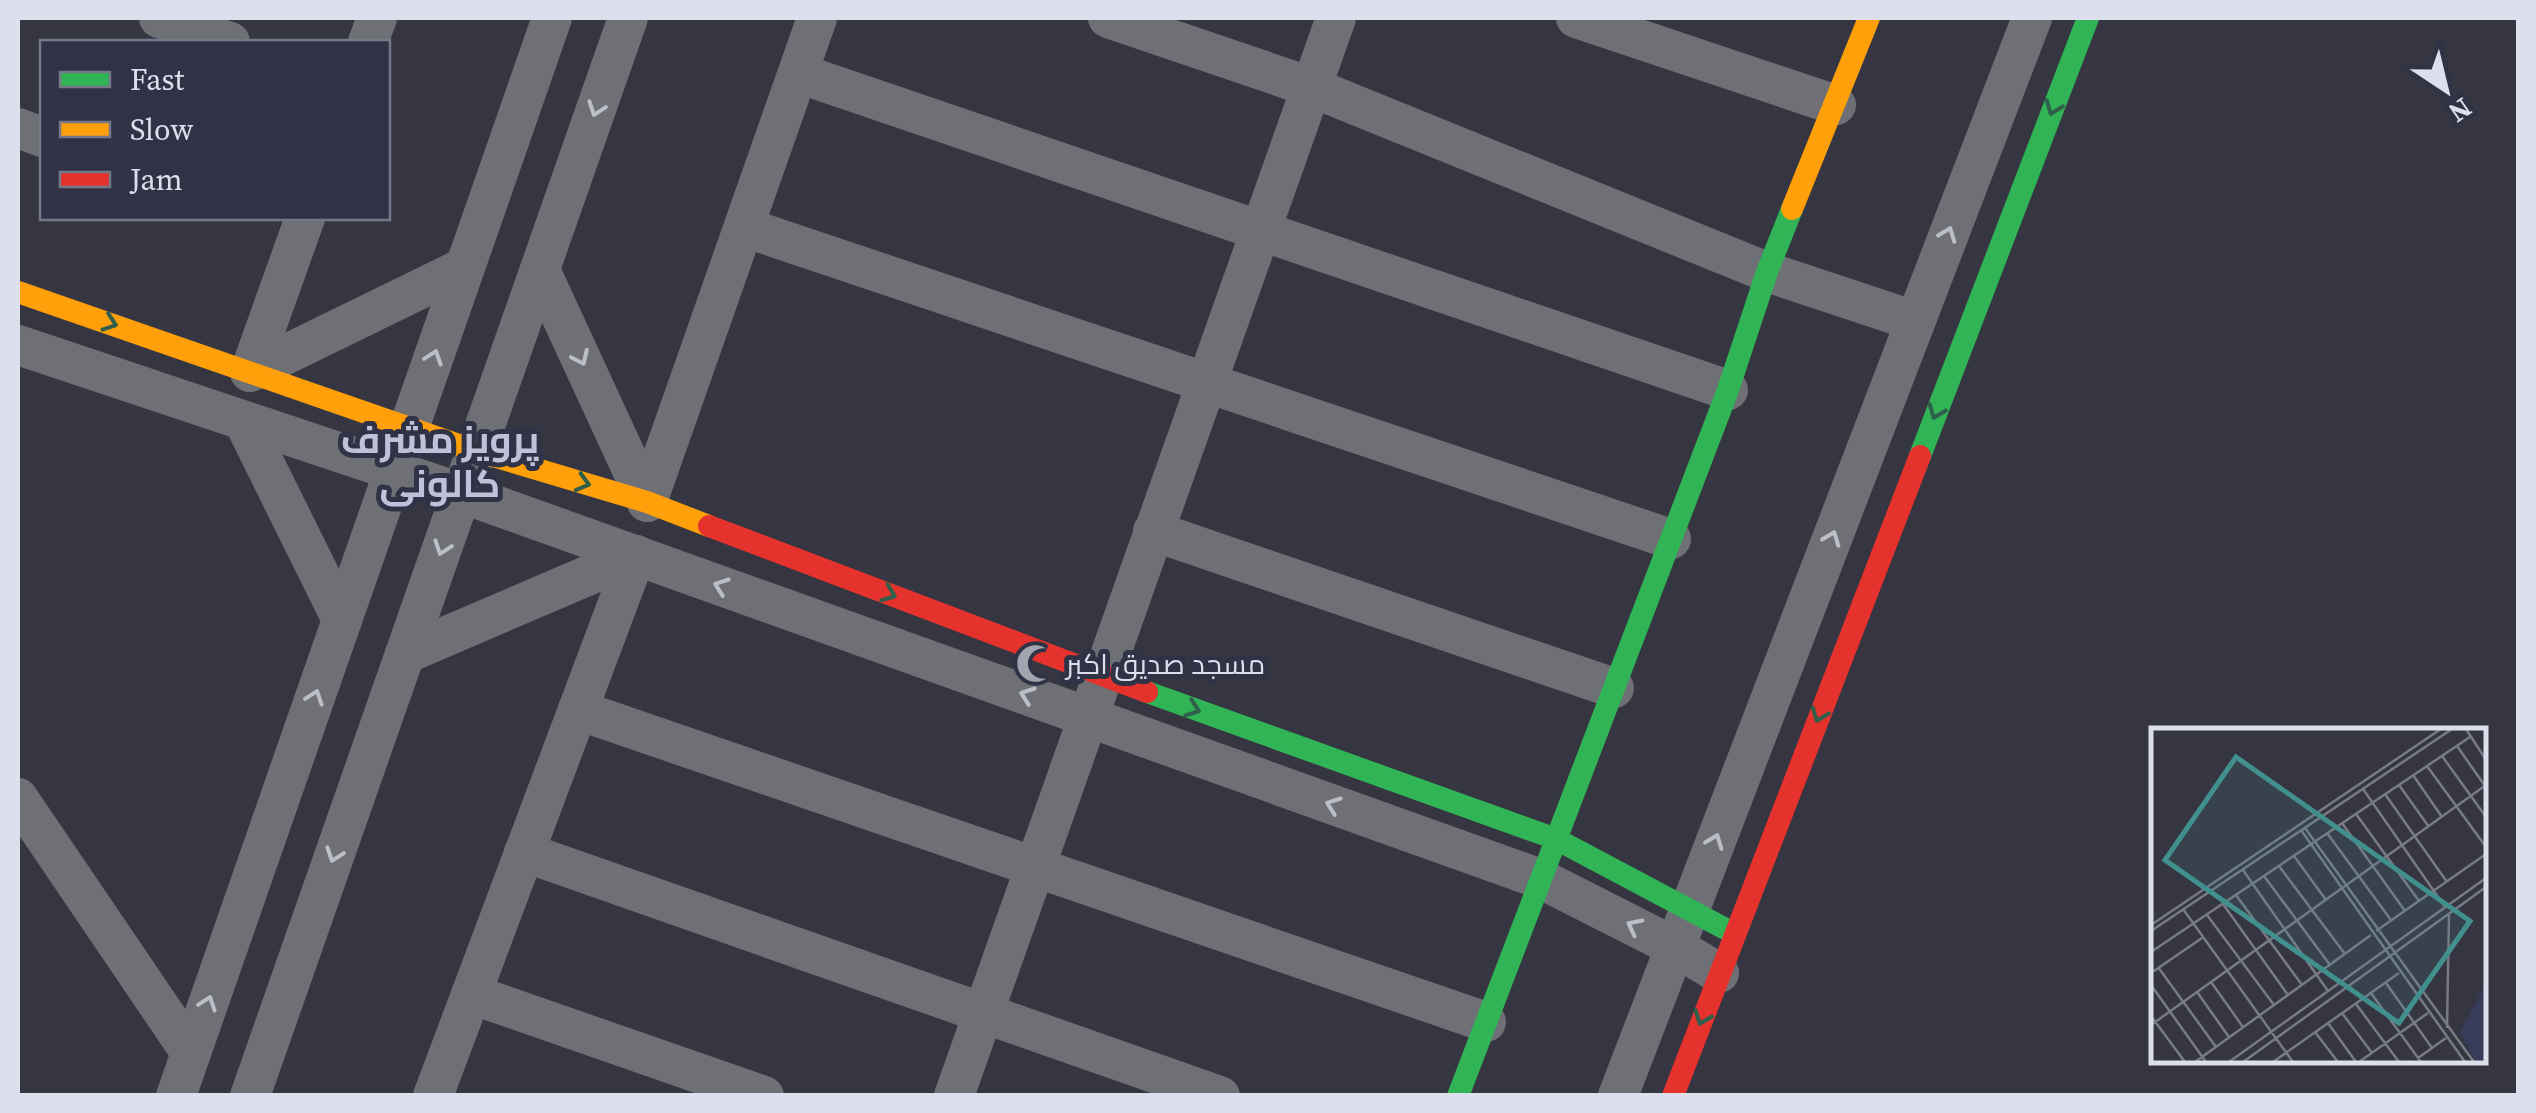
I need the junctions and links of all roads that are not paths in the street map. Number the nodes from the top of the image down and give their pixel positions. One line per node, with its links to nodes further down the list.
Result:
1 (159, 18): 11 (street)
2 (552, 18): 18 (street)
3 (628, 18): 19 (street, one-way to 19)
4 (817, 18): 12 (street)
5 (1108, 18): 13 (street)
6 (1336, 18): 13 (street)
7 (1576, 18): 14 (street)
8 (1869, 18): 14 (street)
9 (2032, 18): 22 (street, one-way to 9)
10 (2088, 18): 48 (street, one-way to 48)
11 (224, 40)
12 (798, 73): 16 (street); 17 (street)
13 (1311, 87): 17 (street); 20 (street)
14 (1836, 105): 20 (street)
15 (292, 221): 24 (street)
16 (744, 227): 25 (street); 32 (street)
17 (1260, 231): 25 (street); 26 (street)
18 (465, 267): 24 (street); 28 (street, one-way to 18)
19 (540, 270): 29 (street); 32 (street, one-way to 32)
20 (1767, 272): 22 (street); 26 (street)
21 (18, 292): 24 (street, one-way to 24)
22 (1915, 321): 47 (street, one-way to 22)
23 (18, 345): 27 (street)
24 (250, 372): 28 (street)
25 (1206, 383): 33 (street); 34 (street)
26 (1728, 390): 34 (street)
27 (244, 422): 30 (street); 36 (street)
28 (409, 427): 29 (street); 30 (street)
29 (476, 452): 31 (street); 32 (street, one-way to 32)
30 (393, 473): 31 (street); 36 (street)
31 (461, 494): 35 (street); 37 (street, one-way to 37)
32 (647, 502): 38 (street, one-way to 38)
33 (1153, 531): 38 (street); 39 (street)
34 (1671, 539): 39 (street)
35 (636, 556): 37 (street); 40 (street); 41 (street, one-way to 35)
36 (342, 620): 54 (street, one-way to 36)
37 (405, 654): 55 (street, one-way to 55)
38 (1102, 676): 41 (street); 43 (street, one-way to 43)
39 (1614, 688): 43 (street)
40 (578, 710): 44 (street); 45 (street)
41 (1088, 717): 45 (street); 46 (street, one-way to 41)
42 (18, 798): 54 (street)
43 (1556, 839): 46 (street); 47 (street)
44 (524, 852): 51 (street); 52 (street)
45 (1036, 865): 52 (street); 53 (street)
46 (1541, 879): 49 (street, one-way to 46); 53 (street)
47 (1690, 907): 48 (street); 49 (street)
48 (1735, 934): 50 (street)
49 (1675, 946): 50 (street); 62 (street)
50 (1720, 973): 63 (street, one-way to 63)
51 (471, 994): 57 (street); 58 (street)
52 (983, 1014): 59 (street); 60 (street)
53 (1486, 1022): 61 (street)
54 (191, 1052): 56 (street)
55 (262, 1092)
56 (176, 1096)
57 (433, 1096)
58 (764, 1096)
59 (954, 1096)
60 (1220, 1096)
61 (1458, 1096)
62 (1618, 1096)
63 (1672, 1096)

